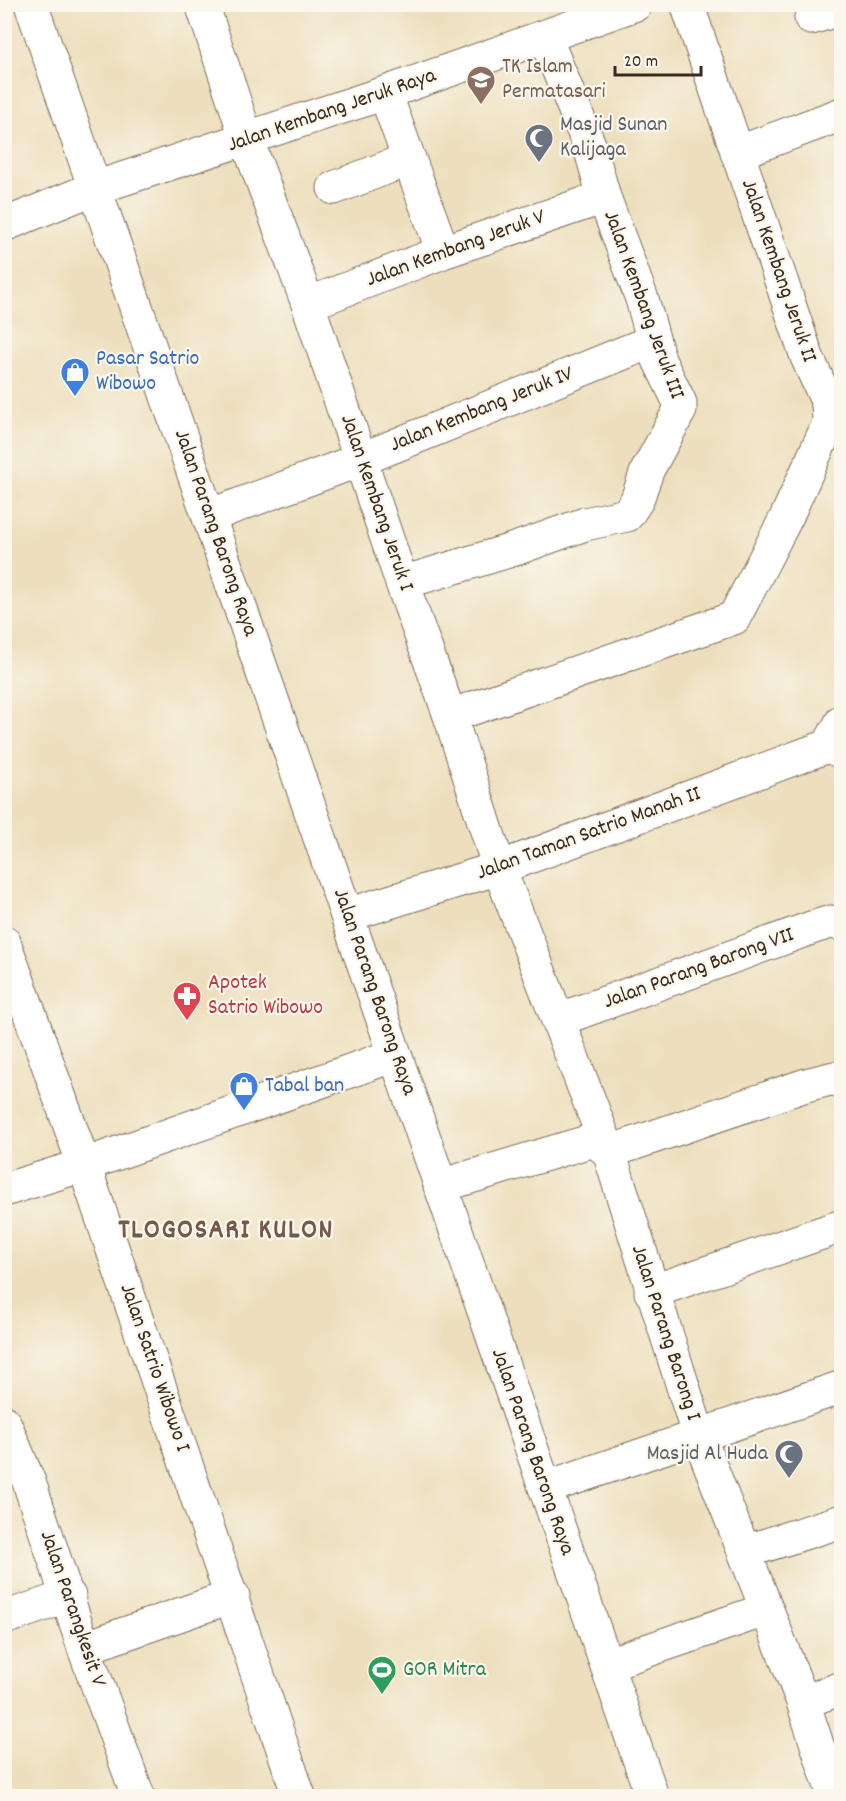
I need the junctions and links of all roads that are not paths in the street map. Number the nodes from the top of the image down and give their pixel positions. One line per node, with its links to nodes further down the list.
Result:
1 (31, 4): 13 (street, Jalan Parang Barong Raya)
2 (202, 4): 10 (street, Jalan Kembang Jeruk I)
3 (636, 4): 7 (street, Jalan Kembang Jeruk Raya)
4 (687, 4): 11 (street, Jalan Kembang Jeruk II)
5 (842, 8): 6 (street)
6 (811, 18)
7 (545, 37): 8 (street, Jalan Kembang Jeruk Raya); 15 (street, Jalan Kembang Jeruk III)
8 (385, 93): 10 (street, Jalan Kembang Jeruk Raya); 12 (street)
9 (842, 114): 11 (street)
10 (247, 140): 13 (street, Jalan Kembang Jeruk Raya); 18 (street, Jalan Kembang Jeruk I)
11 (737, 153): 23 (street, Jalan Kembang Jeruk II)
12 (409, 159): 14 (street); 17 (street)
13 (95, 188): 16 (street, Jalan Kembang Jeruk Raya); 21 (street, Jalan Parang Barong Raya)
14 (334, 188)
15 (604, 197): 17 (street, Jalan Kembang Jeruk V); 19 (street, Jalan Kembang Jeruk III)
16 (4, 225)
17 (442, 252): 18 (street, Jalan Kembang Jeruk V)
18 (308, 304): 20 (street, Jalan Kembang Jeruk I)
19 (653, 341): 20 (street, Jalan Kembang Jeruk IV); 22 (street, Jalan Kembang Jeruk III)
20 (362, 459): 21 (street, Jalan Kembang Jeruk IV); 22 (street, Jalan Kembang Jeruk I)
21 (209, 516): 26 (street, Jalan Parang Barong Raya)
22 (402, 583): 23 (street, Jalan Kembang Jeruk I)
23 (450, 716): 25 (street, Jalan Kembang Jeruk I)
24 (837, 740): 25 (street, Jalan Taman Satrio Manah II)
25 (499, 868): 26 (street, Jalan Taman Satrio Manah II); 29 (street, Jalan Parang Barong I)
26 (347, 915): 30 (street, Jalan Parang Barong Raya)
27 (842, 924): 29 (street, Jalan Parang Barong VII)
28 (4, 942): 33 (street, Jalan Satrio Wibowo I)
29 (558, 1020): 32 (street, Jalan Parang Barong I)
30 (395, 1055): 33 (street); 34 (street, Jalan Parang Barong Raya)
31 (842, 1082): 32 (street)
32 (609, 1152): 34 (street); 37 (street, Jalan Parang Barong I)
33 (84, 1165): 35 (street); 46 (street, Jalan Satrio Wibowo I)
34 (440, 1186): 42 (street, Jalan Parang Barong Raya)
35 (4, 1190)
36 (842, 1226): 37 (street)
37 (651, 1292): 40 (street, Jalan Parang Barong I)
38 (842, 1387): 40 (street)
39 (4, 1422): 41 (street, Jalan Parangkesit V)
40 (698, 1434): 42 (street); 44 (street, Jalan Parang Barong I)
41 (17, 1486): 45 (street, Jalan Parangkesit V)
42 (544, 1488): 50 (street, Jalan Parang Barong Raya)
43 (842, 1521): 44 (street)
44 (744, 1552): 47 (street, Jalan Parang Barong I)
45 (69, 1596): 48 (street); 49 (street, Jalan Parangkesit V)
46 (233, 1596): 49 (street); 54 (street, Jalan Satrio Wibowo I)
47 (765, 1610): 50 (street); 52 (street, Jalan Parang Barong I)
48 (4, 1618)
49 (84, 1648): 53 (street, Jalan Parangkesit V)
50 (608, 1664): 55 (street, Jalan Parang Barong Raya)
51 (842, 1688): 52 (street)
52 (803, 1702): 56 (street, Jalan Parang Barong I)
53 (138, 1797)
54 (299, 1797)
55 (652, 1797)
56 (834, 1797)

